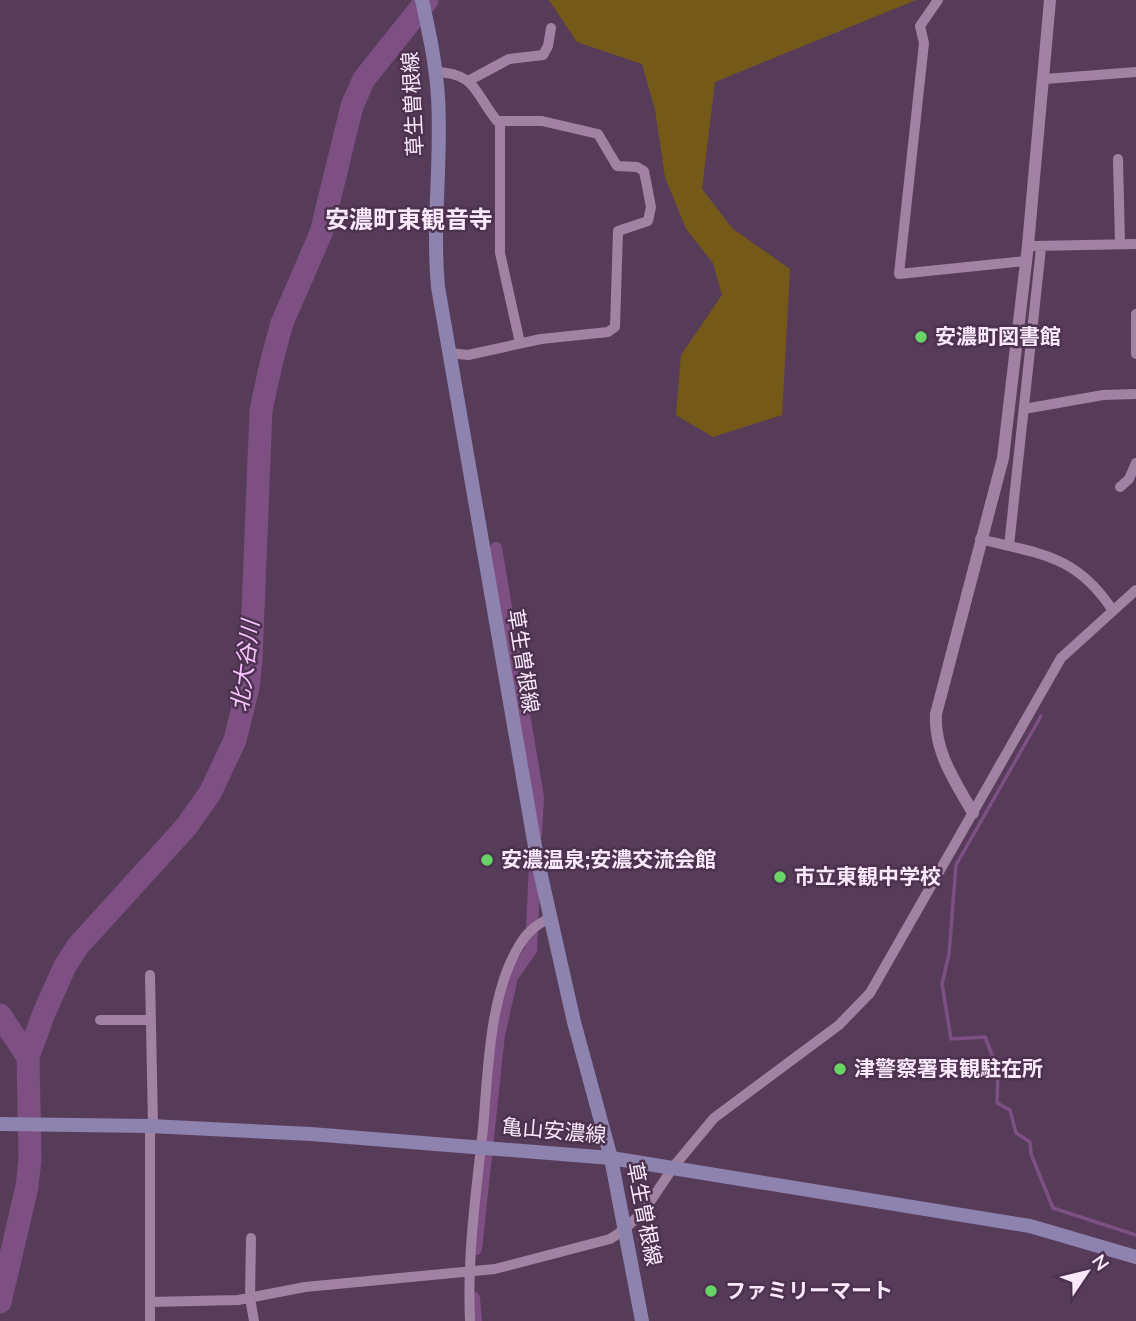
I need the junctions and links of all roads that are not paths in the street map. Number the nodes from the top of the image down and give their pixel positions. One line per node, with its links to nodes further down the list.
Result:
1 (422, 0): 5 (main road, 草生曽根線)
2 (938, 0): 14 (street)
3 (1050, 0): 7 (street)
4 (551, 28): 8 (street)
5 (435, 72): 8 (street); 17 (main road, 草生曽根線)
6 (1136, 72): 7 (street)
7 (1045, 79): 13 (street)
8 (470, 80): 9 (street)
9 (500, 121): 16 (street); 16 (street)
10 (1118, 159): 11 (street)
11 (1120, 244): 12 (street); 13 (street)
12 (1136, 244)
13 (1034, 246): 14 (street); 20 (street)
14 (1026, 261): 23 (street)
15 (1136, 314): 18 (street)
16 (520, 343): 17 (street)
17 (449, 353): 28 (main road, 草生曽根線)
18 (1136, 354)
19 (1136, 394): 20 (street)
20 (1024, 409): 24 (street)
21 (1135, 469): 22 (street)
22 (1121, 487)
23 (980, 539): 24 (street); 27 (street)
24 (1009, 546): 26 (street)
25 (1136, 590): 26 (street)
26 (1114, 611): 27 (street)
27 (973, 813): 36 (street)
28 (550, 918): 34 (street); 35 (main road, 草生曽根線)
29 (150, 975): 31 (street)
30 (100, 1020): 31 (street)
31 (151, 1020): 33 (street)
32 (6, 1124): 33 (main road, 亀山安濃線)
33 (152, 1126): 34 (main road, 亀山安濃線); 42 (street)
34 (481, 1145): 35 (main road, 亀山安濃線); 40 (street)
35 (611, 1158): 36 (main road, 亀山安濃線); 37 (main road, 草生曽根線)
36 (674, 1166): 37 (street); 39 (main road, 亀山安濃線)
37 (624, 1230): 40 (street); 46 (main road, 草生曽根線)
38 (251, 1238): 41 (street)
39 (1136, 1256)
40 (468, 1272): 41 (street); 45 (street)
41 (250, 1298): 42 (street); 44 (street)
42 (150, 1302): 43 (street)
43 (150, 1321)
44 (254, 1321)
45 (470, 1321)
46 (642, 1321)

